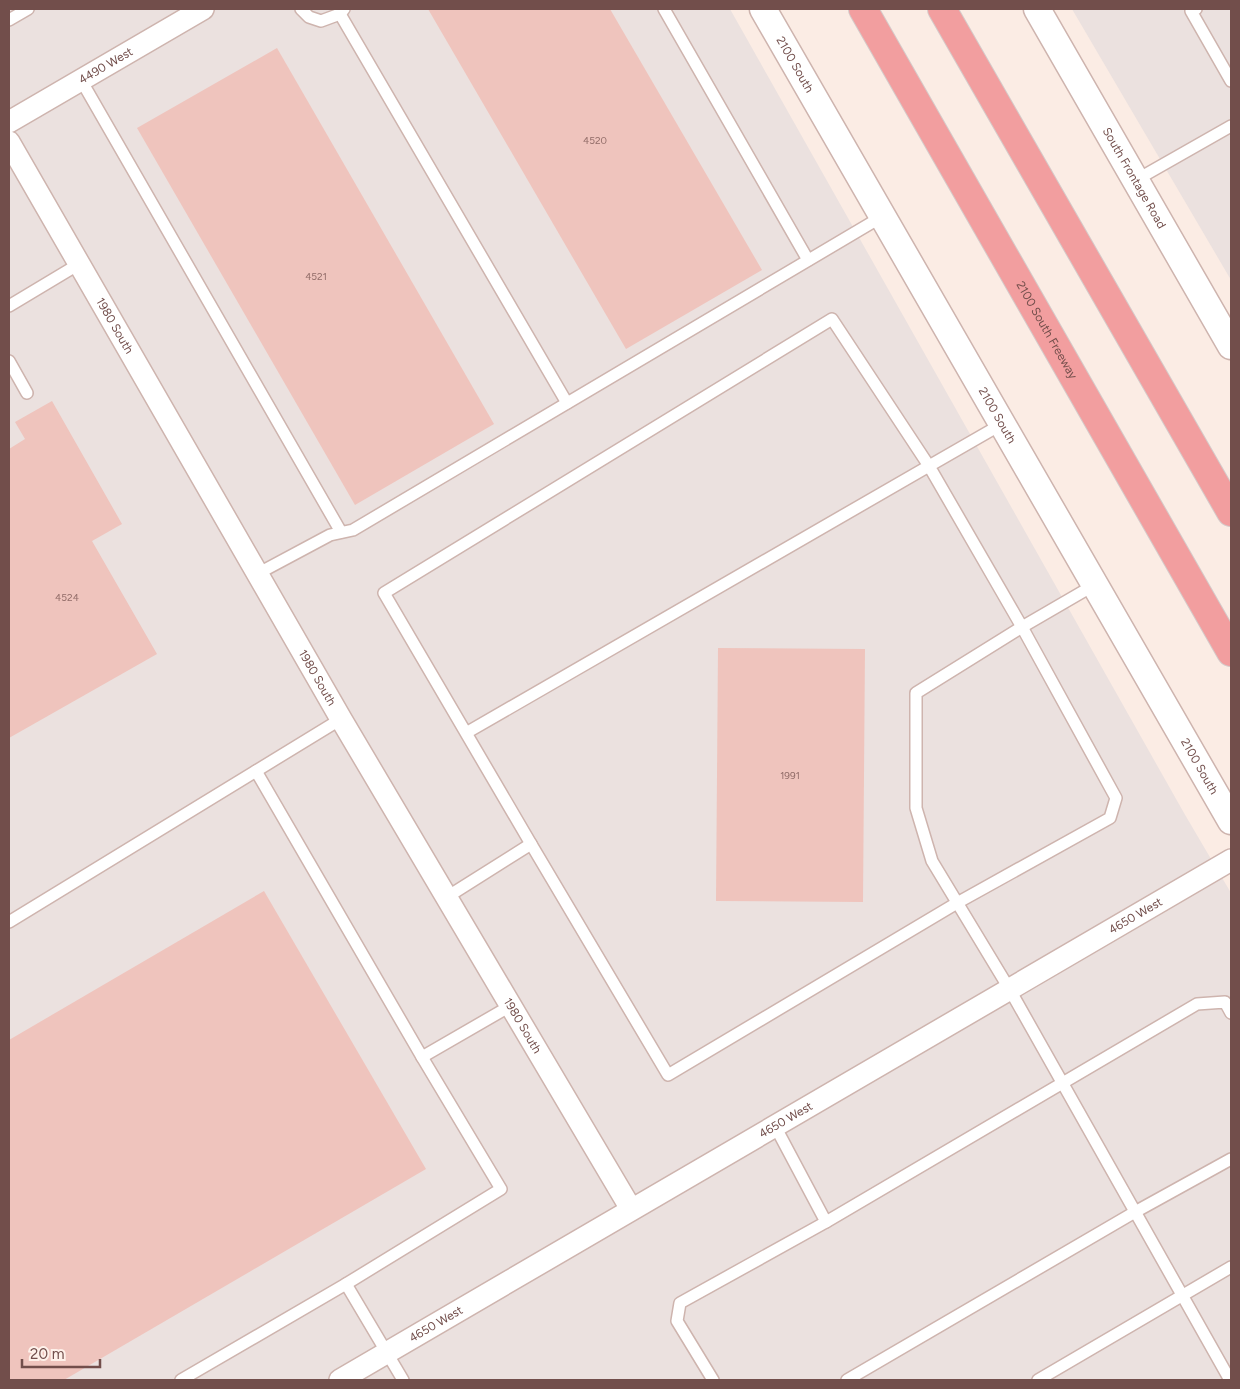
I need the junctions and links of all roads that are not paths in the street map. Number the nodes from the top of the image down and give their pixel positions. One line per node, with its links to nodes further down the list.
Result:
1 (28, 9): 11 (lane)
2 (203, 9): 12 (street, 4490 West)
3 (301, 9): 10 (lane)
4 (664, 9): 19 (lane)
5 (764, 9): 18 (street, 2100 South)
6 (863, 9): 33 (highway, 2100 South Freeway)
7 (942, 9): 28 (highway)
8 (1038, 9): 17 (street, South Frontage Road)
9 (1196, 9): 13 (lane)
10 (342, 11): 25 (lane)
11 (9, 20)
12 (81, 80): 14 (street, 4490 West); 29 (lane)
13 (1231, 81)
14 (9, 122)
15 (1231, 126): 17 (lane)
16 (9, 142): 20 (street, 1980 South)
17 (1136, 180): 22 (street, South Frontage Road)
18 (883, 216): 19 (lane); 26 (street, 2100 South)
19 (808, 260): 25 (lane)
20 (79, 264): 21 (lane); 30 (street, 1980 South)
21 (9, 306)
22 (1231, 346)
23 (9, 361): 24 (lane)
24 (27, 393)
25 (567, 403): 29 (lane)
26 (1002, 424): 27 (lane); 31 (street, 2100 South)
27 (928, 466): 32 (lane); 35 (lane); 35 (lane)
28 (1231, 512)
29 (340, 532): 30 (lane)
30 (257, 574): 34 (street, 1980 South)
31 (1096, 584): 32 (lane); 37 (street, 2100 South)
32 (1022, 627): 41 (lane); 41 (lane)
33 (1231, 652)
34 (341, 719): 36 (lane); 40 (street, 1980 South)
35 (466, 733): 38 (lane)
36 (256, 771): 42 (lane); 46 (lane)
37 (1231, 820)
38 (531, 844): 40 (lane); 41 (lane)
39 (1231, 860): 43 (street, 4650 West)
40 (448, 897): 44 (street, 1980 South)
41 (957, 903): 43 (lane)
42 (9, 922)
43 (1010, 990): 47 (lane); 48 (street, 4650 West)
44 (512, 1006): 46 (lane); 50 (street, 1980 South)
45 (1231, 1013): 47 (lane)
46 (422, 1057): 54 (lane)
47 (1062, 1083): 51 (lane); 52 (lane)
48 (775, 1126): 50 (street, 4650 West); 52 (lane)
49 (1231, 1159): 51 (lane)
50 (631, 1209): 56 (street, 4650 West)
51 (1135, 1212): 55 (lane); 61 (lane)
52 (826, 1222): 60 (lane)
53 (1231, 1266): 55 (lane)
54 (346, 1284): 56 (lane); 57 (lane)
55 (1182, 1295): 62 (lane); 63 (lane)
56 (387, 1352): 58 (street, 4650 West); 59 (lane)
57 (181, 1380)
58 (340, 1380)
59 (403, 1380)
60 (713, 1380)
61 (847, 1380)
62 (1038, 1380)
63 (1230, 1380)

